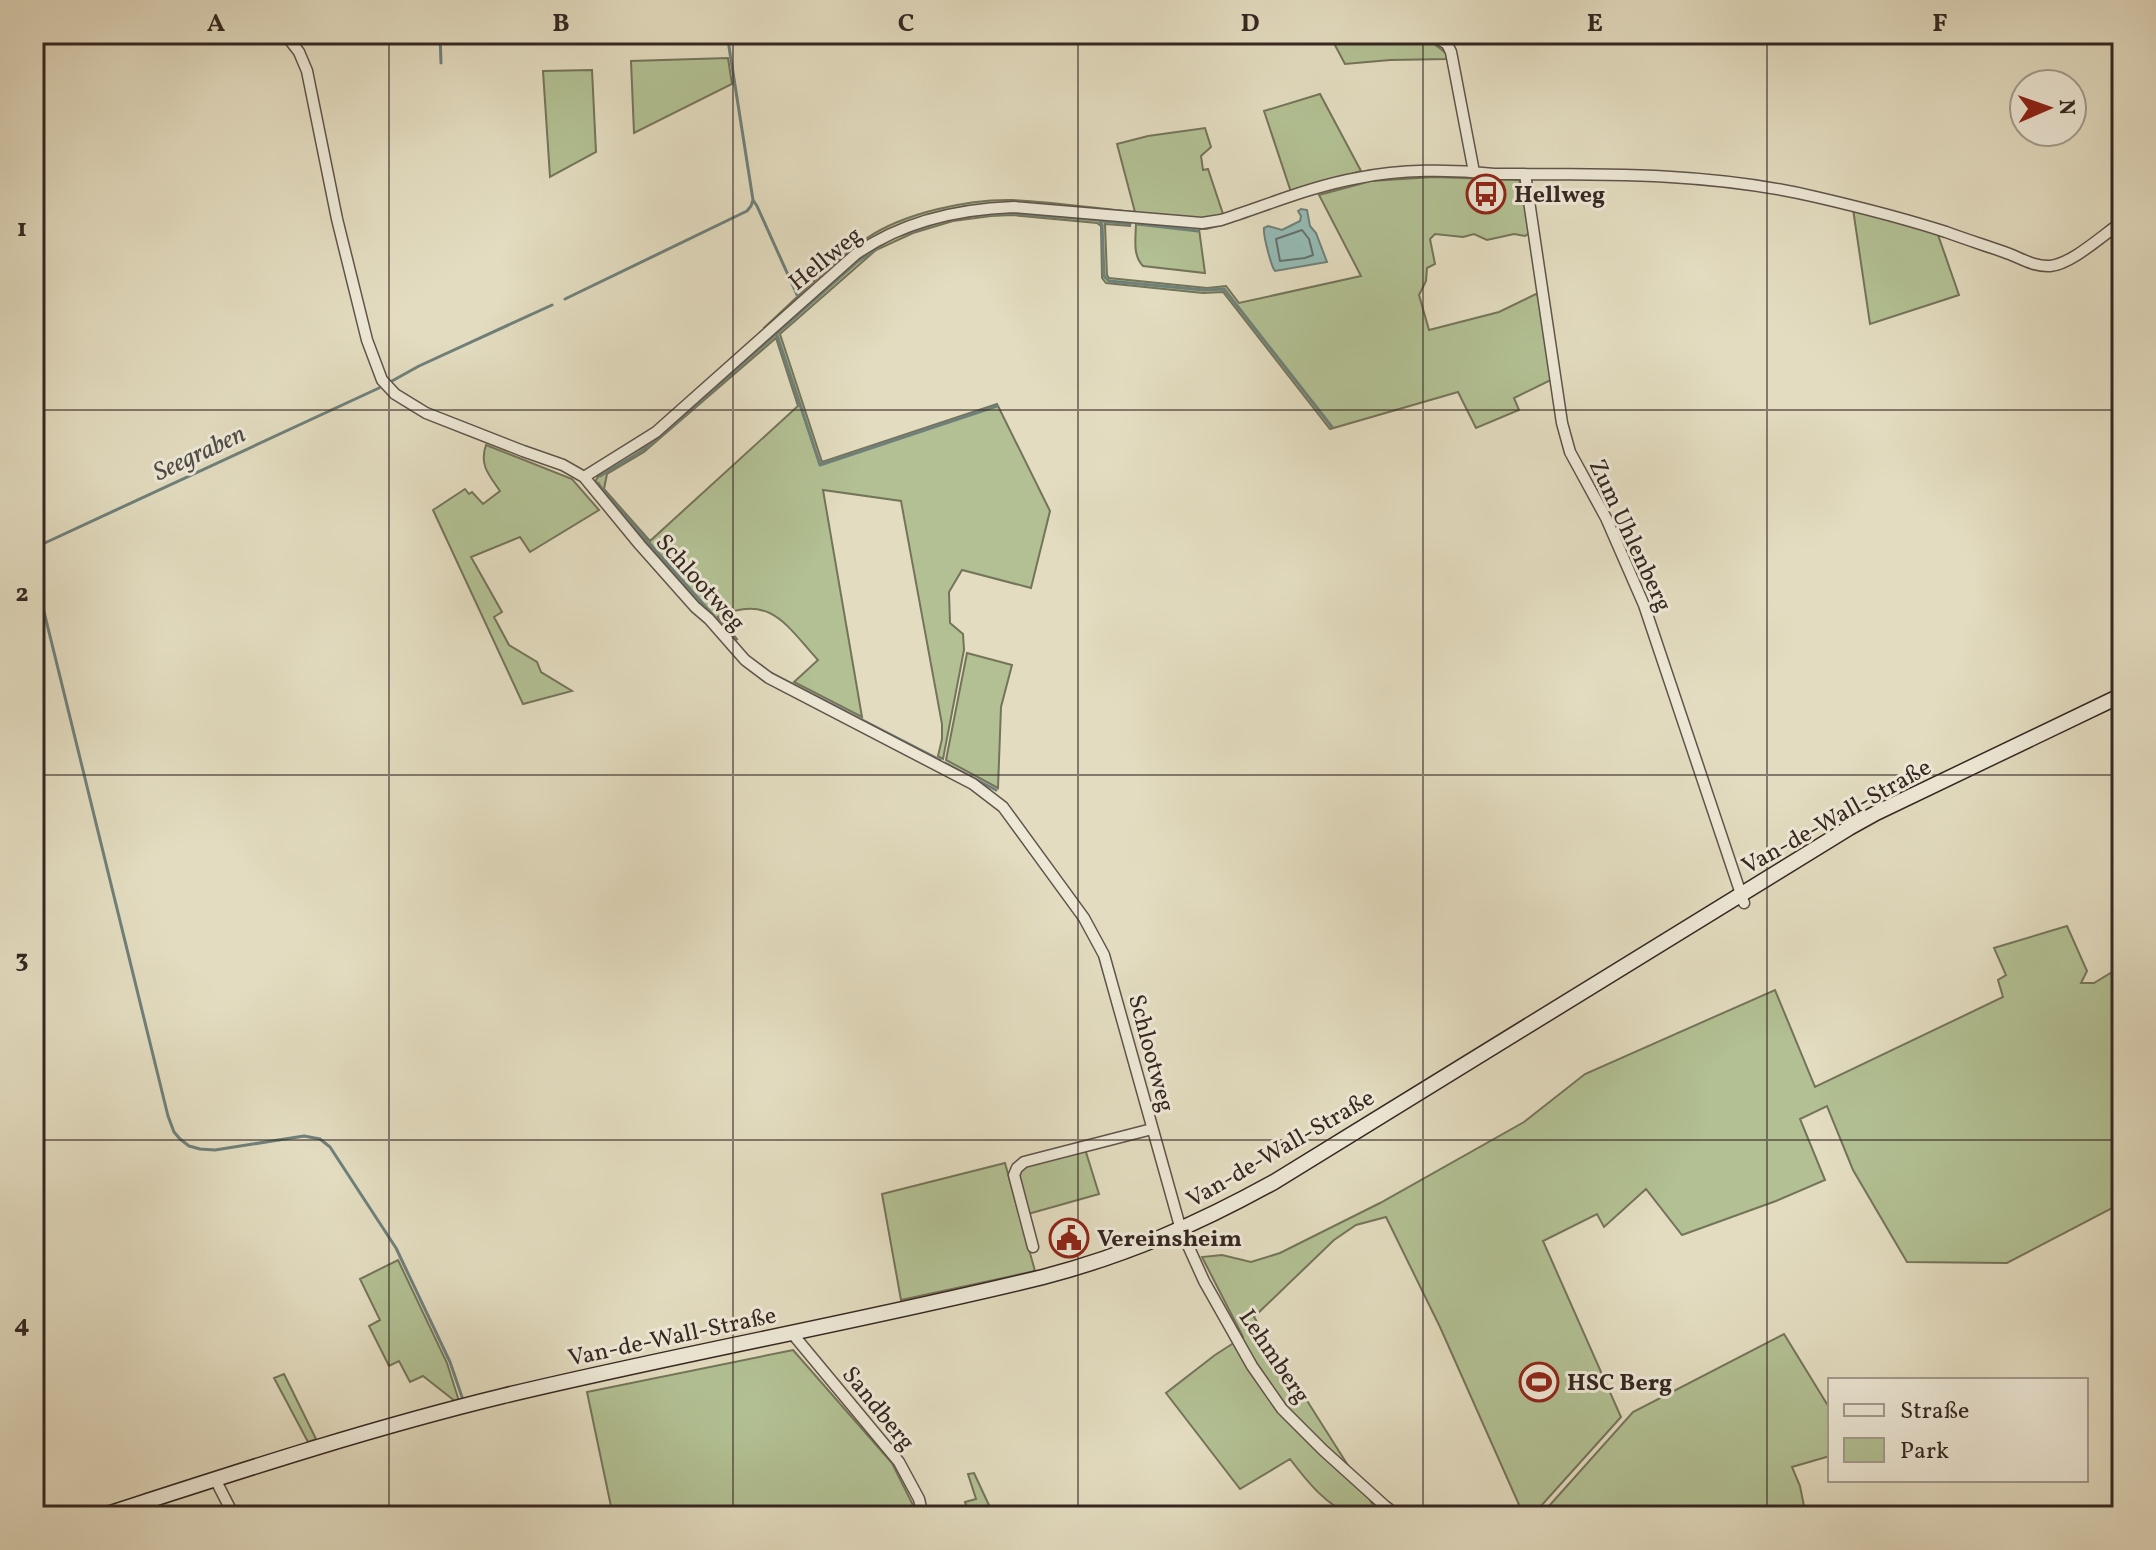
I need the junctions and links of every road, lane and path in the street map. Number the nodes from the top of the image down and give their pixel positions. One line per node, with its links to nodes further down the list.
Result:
1 (285, 34): 8 (street, Schlootweg)
2 (1431, 34): 4 (street)
3 (1455, 34): 4 (street)
4 (1447, 44): 5 (street)
5 (1474, 172): 6 (street, Hellweg); 8 (street, Hellweg)
6 (1525, 174): 7 (street, Hellweg); 10 (street, Zum Uhlenberg)
7 (2122, 222)
8 (584, 477): 11 (street, Schlootweg)
9 (2122, 695): 10 (main road, Van-de-Wall-Straße)
10 (1743, 898): 12 (main road, Van-de-Wall-Straße)
11 (1152, 1129): 12 (street, Schlootweg); 13 (street, Schlootweg)
12 (1181, 1230): 14 (main road, Van-de-Wall-Straße); 19 (street, Lehmberg)
13 (1033, 1247)
14 (791, 1332): 15 (main road, Van-de-Wall-Straße); 18 (street, Sandberg)
15 (215, 1479): 16 (main road, Van-de-Wall-Straße); 17 (street)
16 (101, 1516)
17 (234, 1516)
18 (923, 1516)
19 (1398, 1516)

